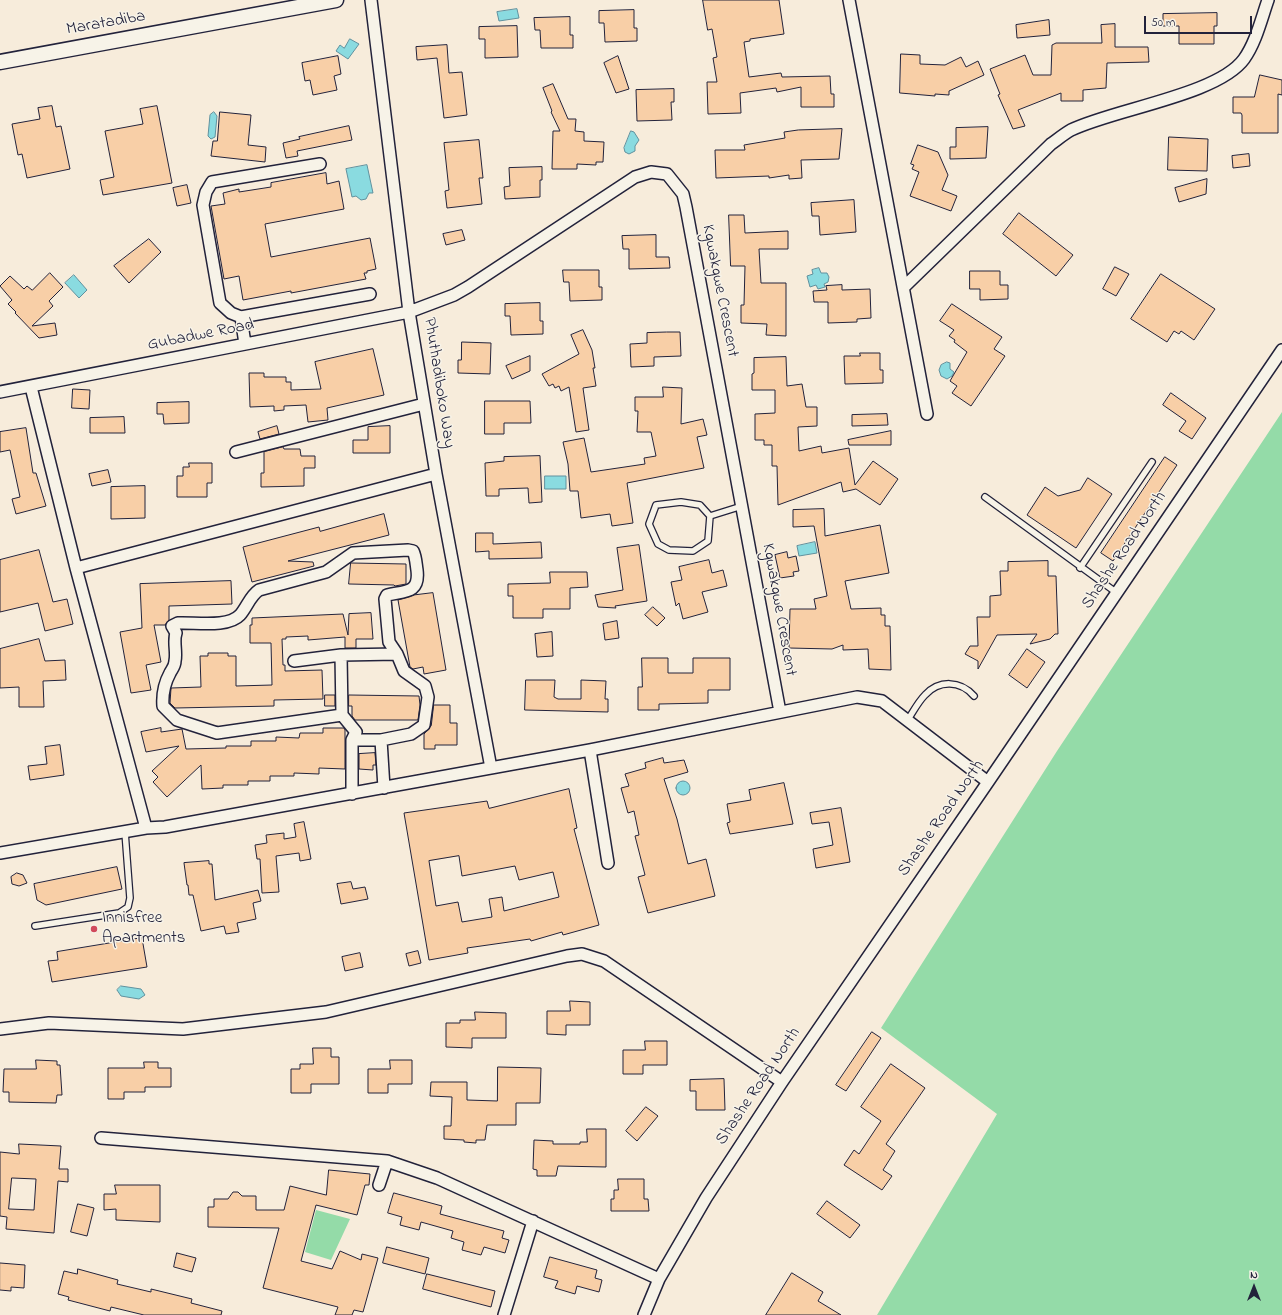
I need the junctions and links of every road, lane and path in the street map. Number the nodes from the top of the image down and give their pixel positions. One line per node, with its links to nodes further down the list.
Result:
1 (336, 0): 5 (street, Maratadiba)
2 (371, 0): 9 (street, Phuthadiboko Way)
3 (849, 0): 7 (street)
4 (1268, 0): 7 (street)
5 (0, 62)
6 (320, 164): 10 (street)
7 (904, 287): 16 (street)
8 (370, 294): 10 (street)
9 (409, 312): 11 (street, Gubadwe Road); 15 (street, Phuthadiboko Way); 21 (street, Kgwakgwe Crescent)
10 (241, 317): 11 (street)
11 (245, 344): 13 (street, Gubadwe Road)
12 (1282, 350): 25 (street, Shashe Road North)
13 (31, 387): 14 (street, Gubadwe Road); 23 (street)
14 (0, 392)
15 (424, 404): 17 (street); 19 (street, Phuthadiboko Way)
16 (927, 414)
17 (236, 452)
18 (1152, 462): 24 (lane)
19 (436, 474): 23 (street); 36 (street, Phuthadiboko Way)
20 (985, 497): 24 (lane)
21 (742, 506): 22 (lane); 30 (street, Kgwakgwe Crescent)
22 (710, 516): 22 (lane)
23 (76, 568): 40 (street)
24 (1080, 568): 25 (lane)
25 (1117, 593): 37 (street, Shashe Road North)
26 (397, 654): 27 (street); 31 (street); 34 (street)
27 (342, 655): 28 (street); 31 (street)
28 (294, 661)
29 (974, 696): 32 (lane)
30 (780, 712): 32 (street); 35 (street)
31 (342, 715): 33 (street)
32 (907, 721): 37 (street)
33 (352, 740): 34 (street); 39 (street)
34 (381, 740): 38 (street)
35 (590, 750): 36 (street); 43 (street)
36 (491, 768): 38 (street)
37 (988, 782): 46 (street, Shashe Road North)
38 (384, 788): 39 (street)
39 (352, 794): 40 (street)
40 (146, 828): 41 (street)
41 (125, 832): 42 (street); 44 (lane)
42 (0, 853)
43 (608, 863)
44 (35, 926)
45 (0, 1030): 46 (street)
46 (782, 1082): 51 (street, Shashe Road North)
47 (101, 1138): 48 (street)
48 (387, 1162): 49 (street); 50 (street)
49 (379, 1185)
50 (533, 1221): 51 (street); 52 (street)
51 (659, 1279): 53 (street, Shashe Road North)
52 (504, 1315)
53 (644, 1315)

